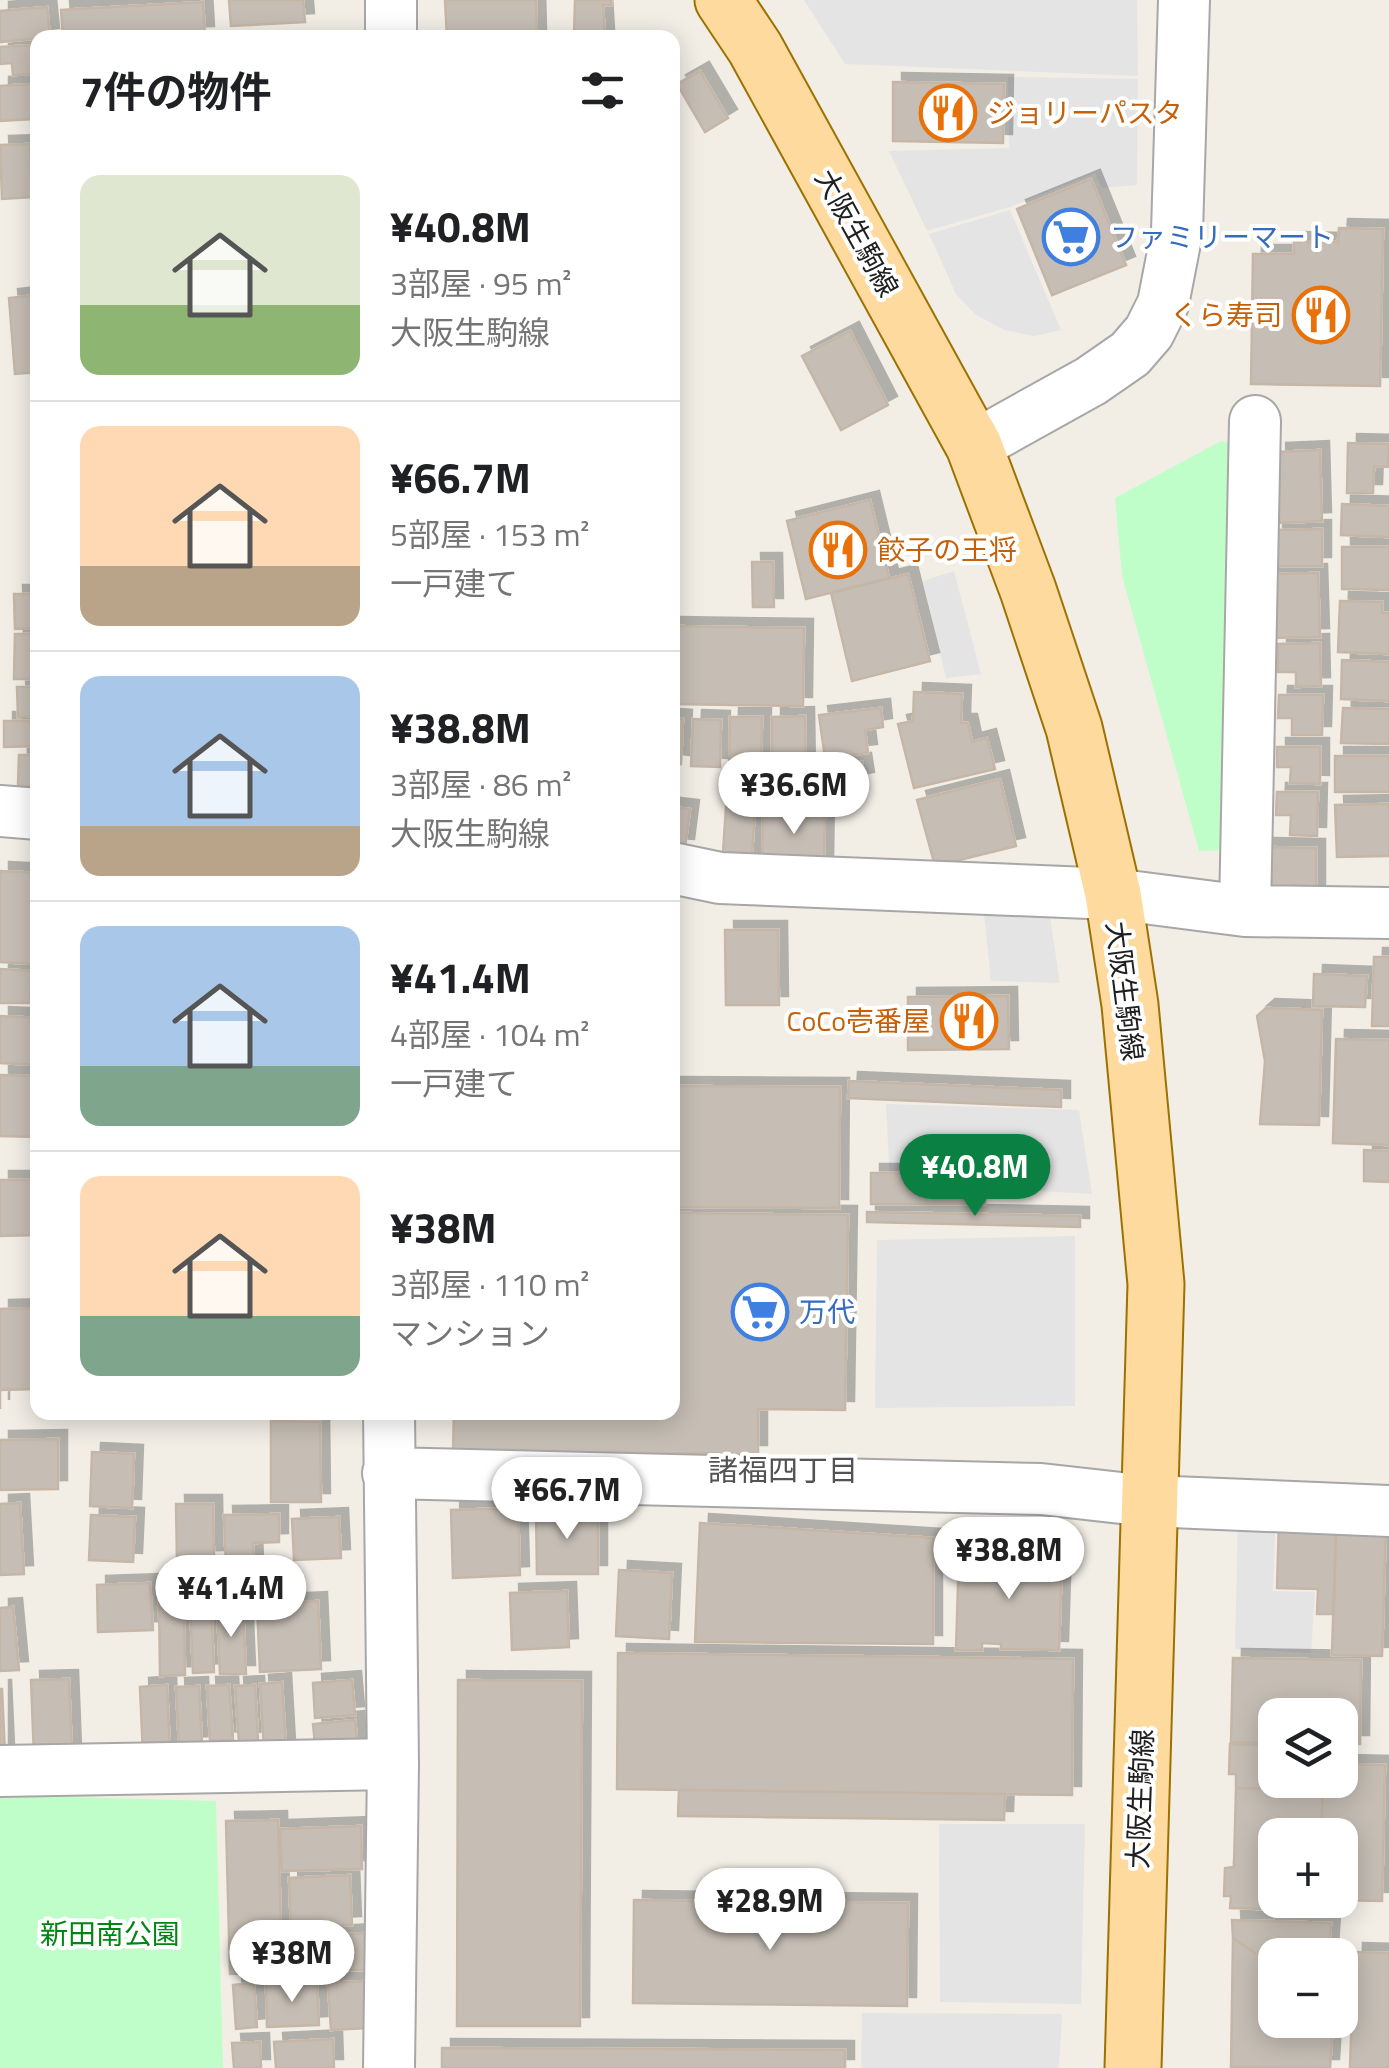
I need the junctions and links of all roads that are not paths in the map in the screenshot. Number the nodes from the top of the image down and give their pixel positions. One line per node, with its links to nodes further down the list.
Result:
1 (392, 0): 4 (street)
2 (723, 0): 6 (main road, 大阪生駒線)
3 (1184, 0): 6 (street)
4 (392, 30)
5 (1255, 421): 11 (street)
6 (974, 446): 10 (main road, 大阪生駒線)
7 (0, 811): 8 (street)
8 (30, 813)
9 (680, 870): 10 (street)
10 (1112, 894): 11 (street); 15 (main road, 大阪生駒線)
11 (1245, 911): 12 (street)
12 (1389, 913)
13 (388, 1420): 14 (street)
14 (388, 1473): 15 (street); 17 (street)
15 (1148, 1500): 16 (street); 20 (main road, 大阪生駒線)
16 (1389, 1510)
17 (394, 1764): 18 (street); 19 (street)
18 (0, 1771)
19 (390, 2068)
20 (1134, 2068)

